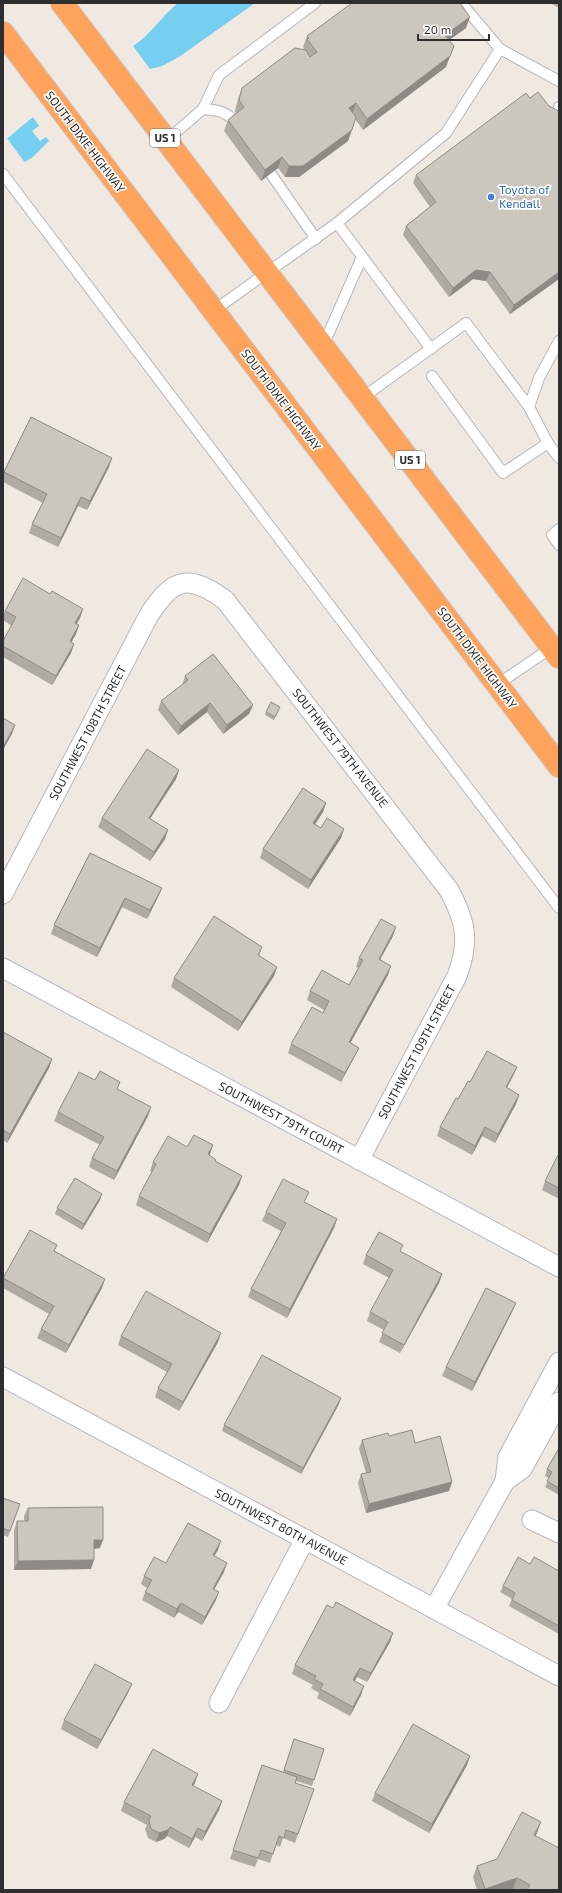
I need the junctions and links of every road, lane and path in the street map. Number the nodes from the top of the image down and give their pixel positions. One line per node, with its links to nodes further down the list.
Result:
1 (315, 3): 8 (lane)
2 (461, 3): 5 (lane)
3 (66, 4): 11 (highway, US 1)
4 (3, 34): 18 (highway, SOUTH DIXIE HIGHWAY)
5 (500, 49): 6 (lane); 14 (lane)
6 (559, 81)
7 (559, 107): 10 (lane)
8 (203, 109): 9 (lane); 11 (lane)
9 (235, 122)
10 (559, 122)
11 (167, 140): 17 (highway, US 1)
12 (3, 174): 34 (lane)
13 (270, 174): 15 (lane)
14 (337, 223): 15 (lane); 16 (lane)
15 (316, 238): 17 (lane)
16 (362, 257): 20 (lane); 21 (lane)
17 (268, 272): 18 (lane); 20 (highway, US 1)
18 (214, 311): 31 (highway, SOUTH DIXIE HIGHWAY)
19 (559, 341): 24 (lane)
20 (323, 346): 23 (highway, US 1)
21 (431, 349): 23 (lane); 24 (lane)
22 (432, 376): 25 (lane)
23 (362, 398): 30 (highway, US 1)
24 (529, 407): 25 (lane)
25 (548, 443): 26 (lane)
26 (559, 458)
27 (559, 529): 28 (lane)
28 (559, 545)
29 (184, 583): 33 (street, SOUTHWEST 108TH STREET); 35 (street, SOUTHWEST 79TH AVENUE)
30 (557, 649): 31 (lane)
31 (498, 684): 32 (highway, SOUTH DIXIE HIGHWAY)
32 (559, 766)
33 (3, 894)
34 (559, 908)
35 (465, 940): 37 (street, SOUTHWEST 109TH STREET)
36 (3, 968): 37 (street, SOUTHWEST 79TH COURT)
37 (359, 1160): 38 (street, SOUTHWEST 79TH COURT)
38 (559, 1267)
39 (559, 1362): 42 (street)
40 (3, 1377): 45 (street, SOUTHWEST 80TH AVENUE)
41 (559, 1402): 42 (street)
42 (505, 1482): 46 (street)
43 (532, 1520): 44 (street)
44 (559, 1532)
45 (305, 1539): 46 (street, SOUTHWEST 80TH AVENUE); 48 (street)
46 (434, 1610): 47 (street, SOUTHWEST 80TH AVENUE)
47 (559, 1676)
48 (219, 1703)

